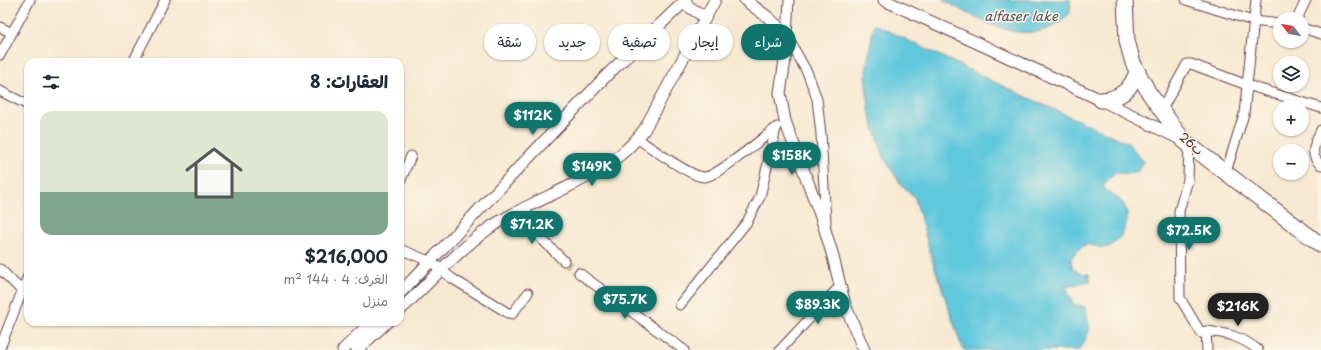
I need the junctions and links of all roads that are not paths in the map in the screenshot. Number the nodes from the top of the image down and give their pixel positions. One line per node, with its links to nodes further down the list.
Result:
1 (30, 0): 20 (street)
2 (165, 0): 24 (street)
3 (714, 0): 13 (street)
4 (745, 0): 16 (street)
5 (789, 0): 17 (street)
6 (884, 0): 29 (street)
7 (1125, 0): 26 (highway, 26ب)
8 (1186, 0): 14 (street)
9 (1256, 0): 14 (street)
10 (1306, 0): 12 (street)
11 (685, 2): 13 (street); 46 (street)
12 (1300, 12)
13 (705, 17): 36 (street)
14 (1253, 21): 15 (street); 27 (street)
15 (1273, 23)
16 (775, 24)
17 (788, 24)
18 (0, 27): 20 (street)
19 (1309, 30): 21 (street)
20 (12, 33): 23 (street)
21 (1321, 34)
22 (796, 52): 43 (street)
23 (0, 55)
24 (135, 58)
25 (785, 60): 33 (street)
26 (1137, 71): 29 (highway); 32 (highway, 26ب)
27 (1247, 85): 31 (street); 32 (street); 40 (street)
28 (0, 91): 30 (street)
29 (1101, 100): 37 (street)
30 (24, 103)
31 (1321, 108)
32 (1161, 112): 37 (highway, 26ب)
33 (785, 121): 34 (street); 43 (street)
34 (776, 128): 36 (street); 56 (street)
35 (1321, 130): 39 (street)
36 (638, 139): 42 (street)
37 (1186, 142): 40 (highway, 26ب); 60 (street)
38 (411, 156): 41 (street)
39 (1321, 165)
40 (1226, 172): 44 (highway, 26ب)
41 (404, 173)
42 (515, 212): 47 (street); 49 (street)
43 (827, 236): 51 (street)
44 (1321, 246)
45 (404, 251): 46 (street)
46 (430, 262): 49 (street); 53 (street)
47 (564, 262)
48 (0, 269): 54 (street)
49 (442, 271): 55 (street); 57 (street)
50 (579, 273): 64 (street)
51 (840, 286): 65 (street); 66 (street)
52 (24, 287): 54 (street)
53 (404, 289)
54 (22, 292): 61 (street)
55 (528, 293)
56 (680, 305)
57 (404, 306)
58 (367, 326): 62 (street)
59 (383, 326): 63 (street)
60 (1206, 331): 67 (street); 68 (street)
61 (0, 348)
62 (345, 349)
63 (357, 350)
64 (684, 350)
65 (780, 350)
66 (864, 350)
67 (1207, 350)
68 (1258, 350)

